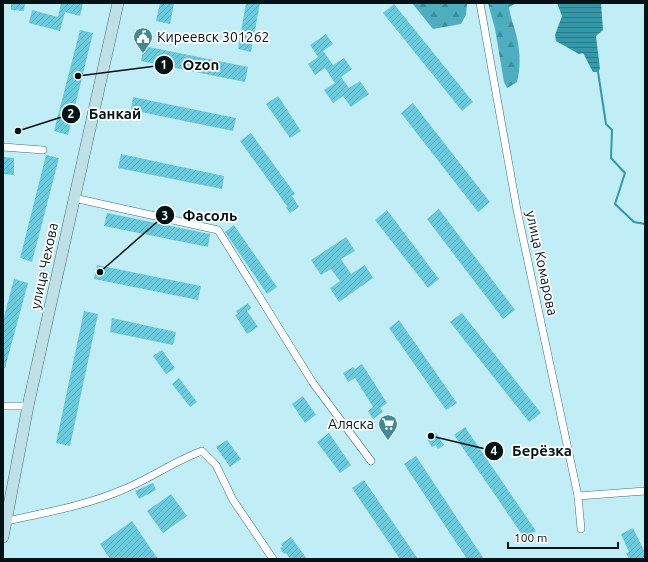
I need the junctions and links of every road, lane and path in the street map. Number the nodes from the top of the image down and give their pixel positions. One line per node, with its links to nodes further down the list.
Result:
1 (118, 3): 5 (main road, улица Чехова)
2 (480, 3): 10 (street, улица Комарова)
3 (3, 147): 4 (street)
4 (43, 150)
5 (74, 198): 7 (main road, улица Чехова); 8 (street)
6 (3, 406): 7 (street)
7 (28, 406): 11 (main road, улица Чехова)
8 (370, 461)
9 (645, 491): 10 (street)
10 (578, 496): 12 (street, улица Комарова)
11 (7, 520): 13 (main road, улица Чехова); 14 (street)
12 (581, 529)
13 (3, 537)
14 (273, 559)

